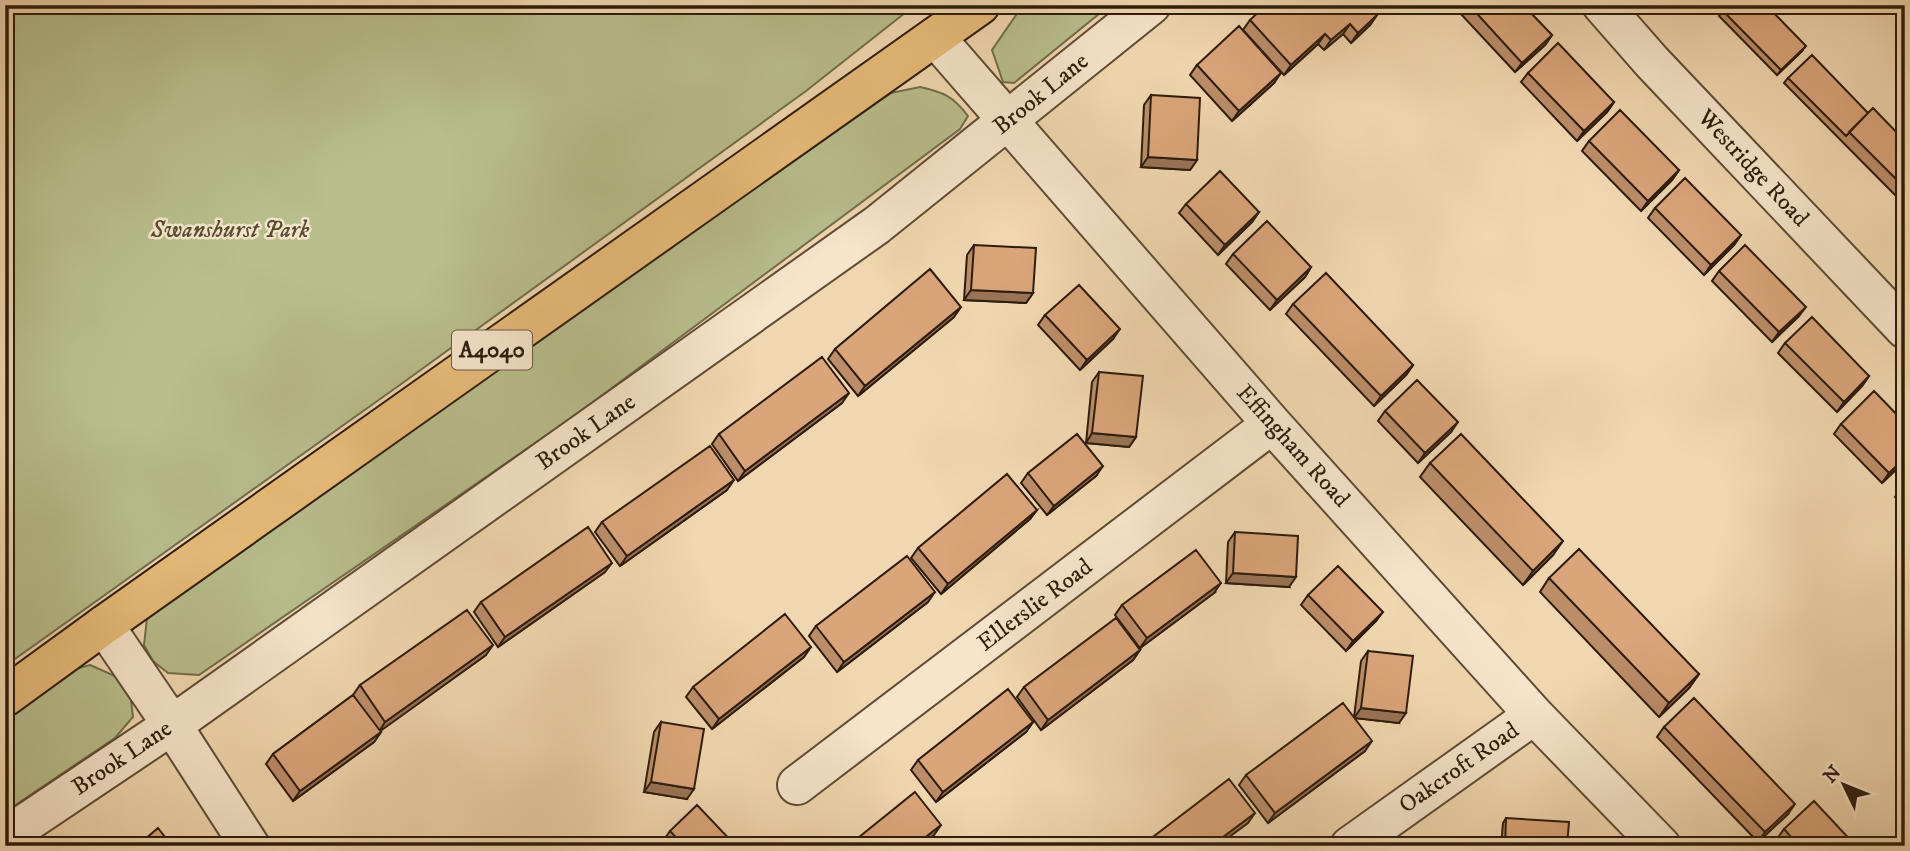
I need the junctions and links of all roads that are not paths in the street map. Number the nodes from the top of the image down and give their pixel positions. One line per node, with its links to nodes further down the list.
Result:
1 (979, 5): 4 (main road, A4040)
2 (1151, 5): 5 (street, Brook Lane)
3 (1602, 5): 6 (street, Westridge Road)
4 (935, 37): 5 (street, Effingham Road); 8 (main road, A4040)
5 (1007, 122): 7 (street, Effingham Road); 11 (street, Brook Lane)
6 (1905, 329)
7 (1272, 424): 10 (street, Effingham Road); 12 (street, Ellerslie Road)
8 (104, 625): 9 (main road, A4040); 11 (street)
9 (5, 697)
10 (1534, 715): 15 (street, Oakcroft Road); 16 (street, Effingham Road)
11 (172, 725): 13 (street, Brook Lane); 14 (street)
12 (797, 785)
13 (5, 837)
14 (250, 846)
15 (1350, 846)
16 (1661, 846)

